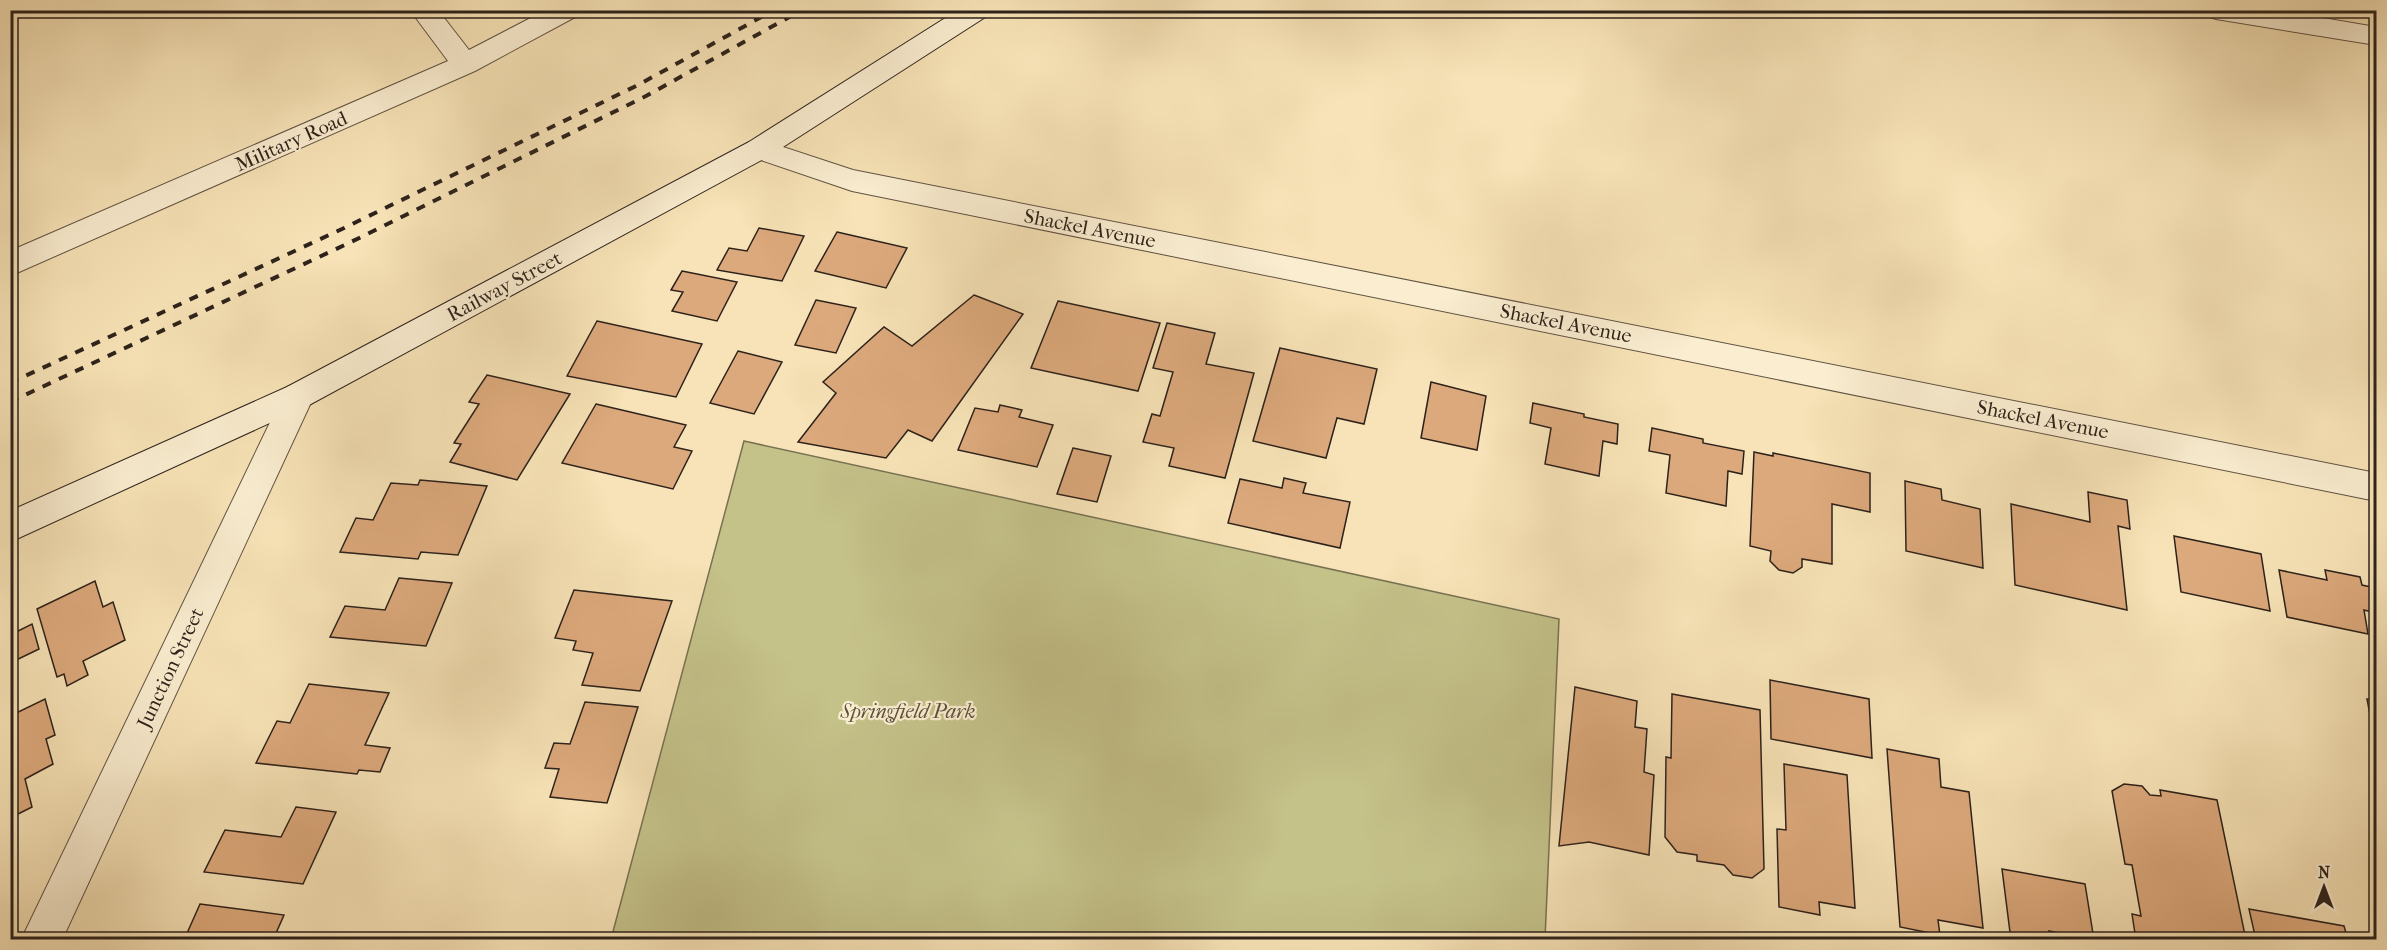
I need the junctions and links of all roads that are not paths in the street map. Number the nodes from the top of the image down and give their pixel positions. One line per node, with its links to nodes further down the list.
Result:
1 (423, 10): 6 (street)
2 (568, 10): 6 (street, Military Road)
3 (978, 10): 7 (street, Railway Street)
4 (2217, 10): 5 (street)
5 (2376, 36)
6 (465, 64): 8 (street, Military Road)
7 (759, 149): 9 (street, Railway Street); 10 (street, Shackel Avenue)
8 (10, 264)
9 (298, 396): 11 (street, Railway Street); 12 (street, Junction Street)
10 (2376, 487)
11 (10, 527)
12 (41, 939)

